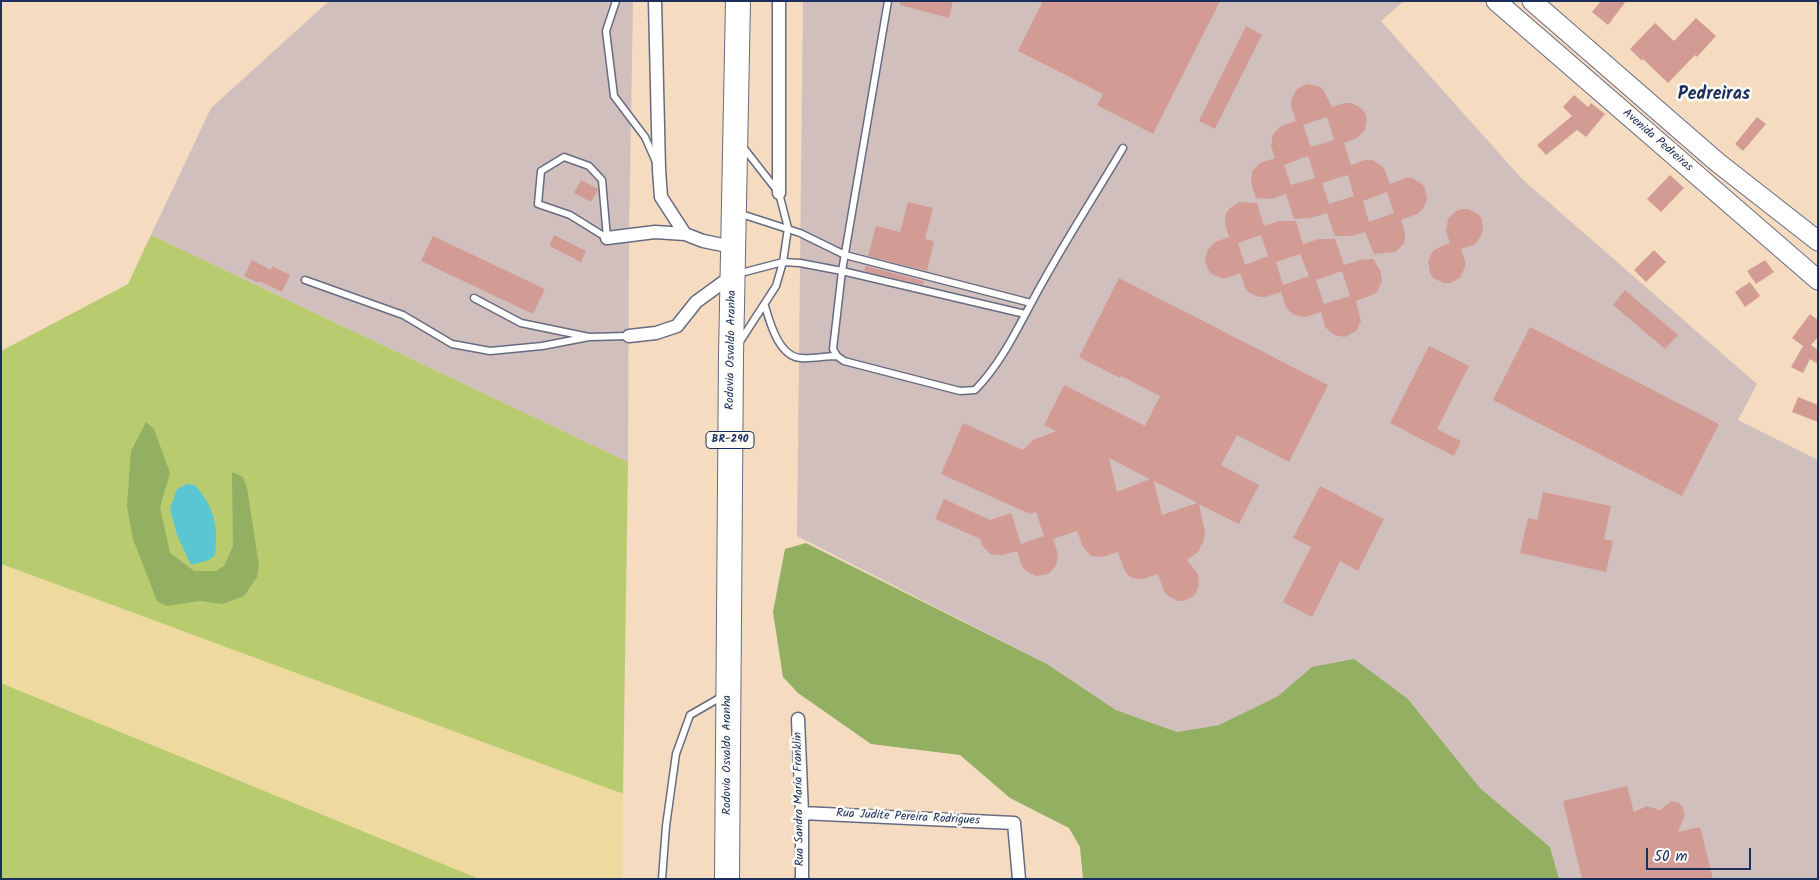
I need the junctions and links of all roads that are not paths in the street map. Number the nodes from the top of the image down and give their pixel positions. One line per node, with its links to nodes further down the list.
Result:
1 (616, 1): 12 (lane)
2 (655, 1): 12 (street)
3 (738, 1): 10 (highway, Rodovia Osvaldo Aranha / BR-290)
4 (778, 1): 13 (street)
5 (888, 1): 22 (lane)
6 (1496, 1): 9 (main road, Avenida Pedreiras)
7 (1532, 1): 8 (main road, Avenida Pedreiras)
8 (1586, 48): 9 (main road); 15 (main road, Avenida Pedreiras)
9 (1570, 66): 18 (main road, Avenida Pedreiras)
10 (736, 138): 13 (lane); 14 (highway, Rodovia Osvaldo Aranha / BR-290)
11 (1123, 148): 29 (lane)
12 (659, 170): 17 (street)
13 (779, 193): 16 (lane)
14 (734, 212): 16 (lane); 21 (highway, Rodovia Osvaldo Aranha / BR-290)
15 (1784, 215): 18 (main road); 20 (main road, Avenida Pedreiras)
16 (788, 228): 22 (lane); 23 (lane)
17 (685, 234): 19 (street); 21 (street)
18 (1768, 237): 27 (main road, Avenida Pedreiras)
19 (607, 238): 19 (lane)
20 (1818, 241)
21 (734, 247): 25 (highway, Rodovia Osvaldo Aranha / BR-290)
22 (845, 255): 24 (lane); 29 (lane)
23 (783, 262): 24 (lane); 25 (lane); 30 (lane)
24 (842, 271): 31 (lane); 35 (lane)
25 (733, 275): 32 (street); 34 (highway, Rodovia Osvaldo Aranha / BR-290)
26 (305, 280): 33 (lane)
27 (1818, 280)
28 (474, 298): 33 (lane)
29 (1031, 303): 31 (lane)
30 (765, 306): 34 (lane); 35 (lane)
31 (1026, 314): 35 (lane)
32 (629, 336): 33 (lane)
33 (589, 337)
34 (731, 355): 36 (highway, Rodovia Osvaldo Aranha / BR-290)
35 (837, 356)
36 (728, 693): 39 (lane); 40 (highway, Rodovia Osvaldo Aranha / BR-290)
37 (798, 719): 38 (street, Rua Sandra Maria Franklin)
38 (802, 813): 41 (street, Rua Sandra Maria Franklin); 42 (street, Rua Judite Pereira Rodrigues)
39 (662, 879)
40 (727, 879)
41 (802, 879)
42 (1018, 879)

